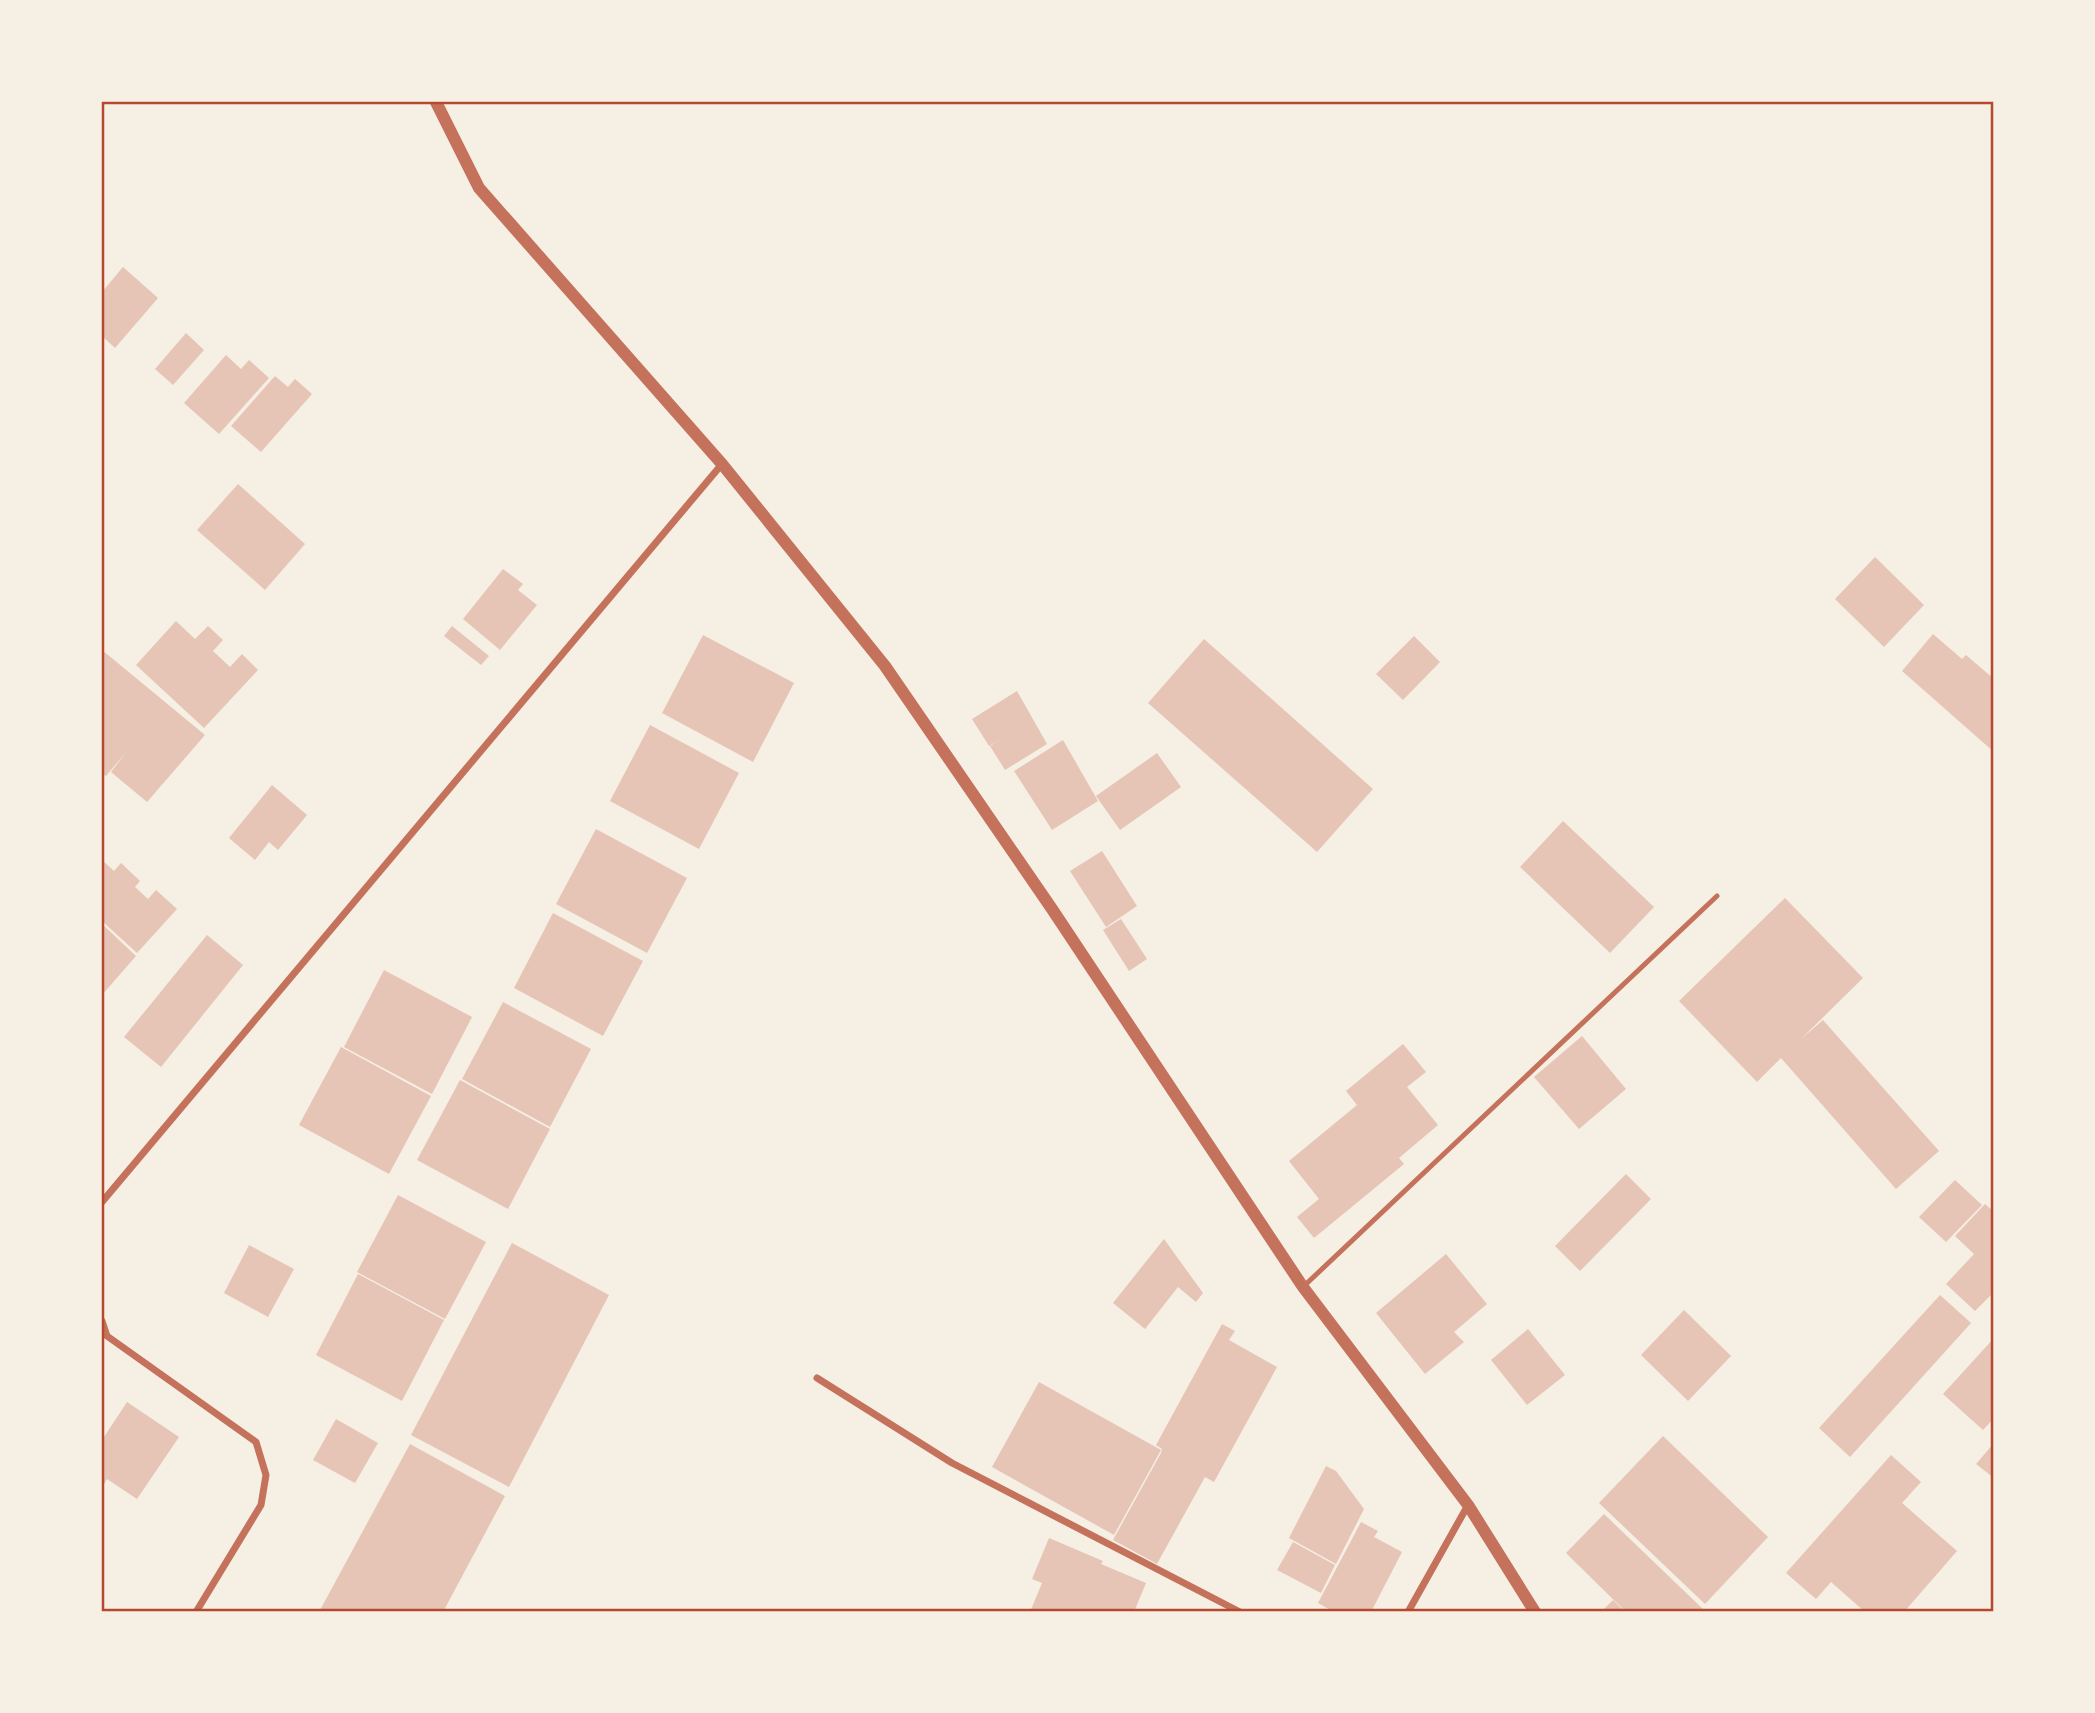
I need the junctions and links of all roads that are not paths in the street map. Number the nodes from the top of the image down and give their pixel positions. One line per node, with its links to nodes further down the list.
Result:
1 (436, 102): 2 (street)
2 (722, 464): 4 (street); 5 (street)
3 (1717, 896): 5 (lane)
4 (102, 1202)
5 (1303, 1287): 8 (street)
6 (102, 1321): 9 (street)
7 (817, 1378): 10 (street)
8 (1468, 1505): 11 (street); 12 (street)
9 (196, 1612)
10 (1240, 1612)
11 (1408, 1612)
12 (1535, 1612)

